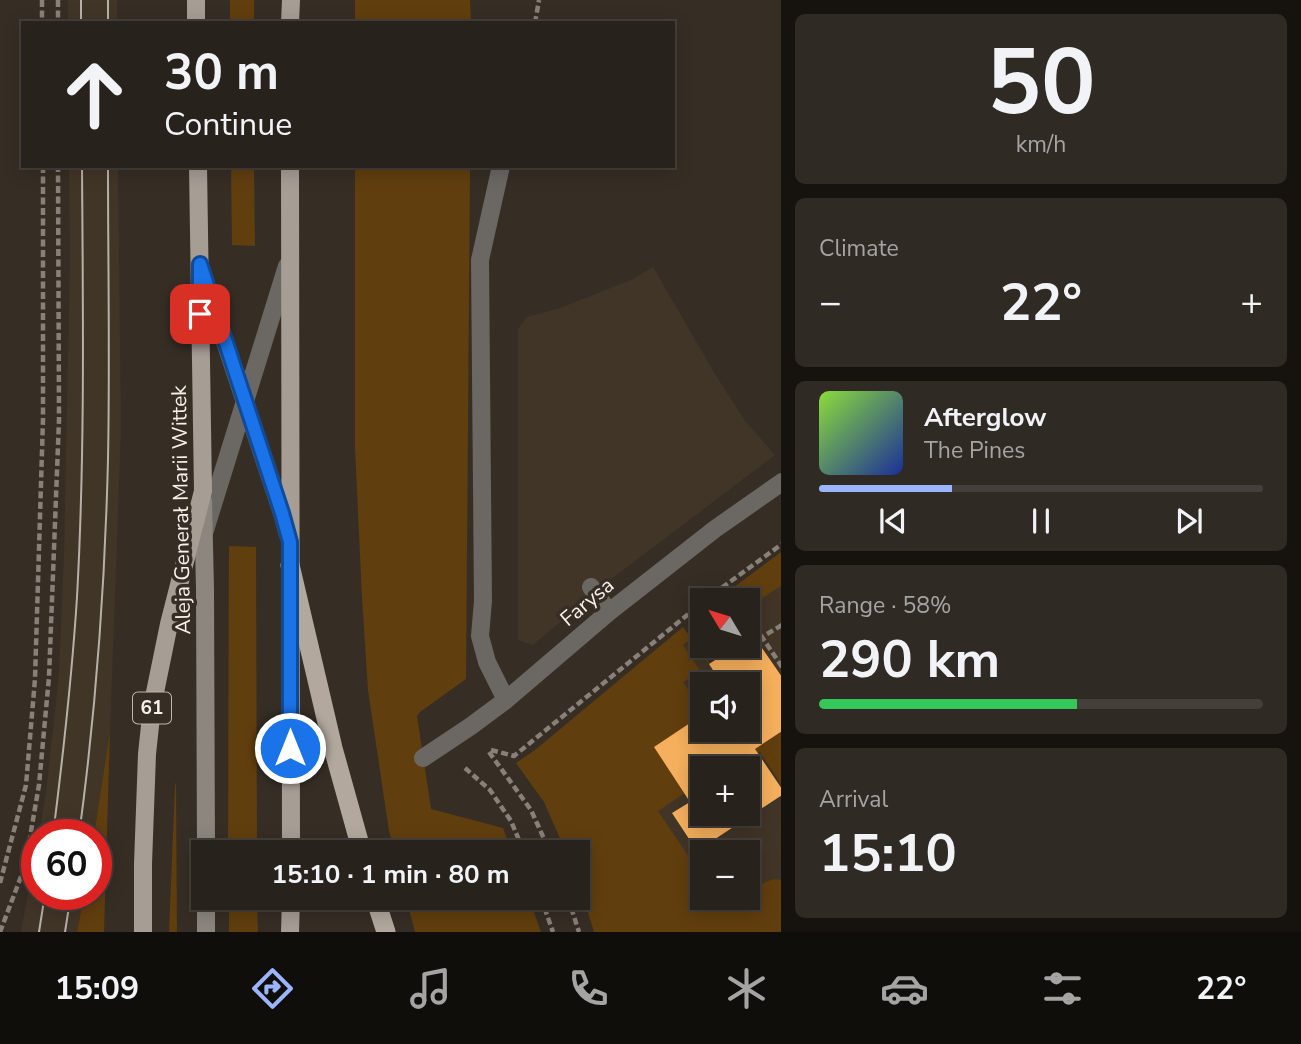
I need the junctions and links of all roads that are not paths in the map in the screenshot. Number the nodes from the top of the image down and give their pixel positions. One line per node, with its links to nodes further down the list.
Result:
1 (196, 0): 3 (main road)
2 (291, 0): 4 (main road)
3 (196, 21)
4 (290, 21)
5 (198, 168): 9 (main road, Aleja Generał Marii Wittek / 61)
6 (289, 168): 8 (main road)
7 (501, 168): 18 (lane)
8 (289, 256): 10 (lane); 14 (main road)
9 (200, 264): 10 (lane); 12 (main road, Aleja Generał Marii Wittek / 61)
10 (245, 403): 13 (lane); 14 (lane)
11 (781, 482): 17 (lane, Farysa)
12 (203, 491): 13 (main road, Aleja Generał Marii Wittek); 26 (main road, 61)
13 (204, 532): 20 (main road, Aleja Generał Marii Wittek)
14 (290, 542): 15 (main road)
15 (290, 565): 21 (main road); 22 (highway)
16 (590, 587): 17 (lane)
17 (609, 612): 18 (lane, Farysa)
18 (506, 700): 19 (lane, Farysa)
19 (423, 758)
20 (206, 840)
21 (291, 840)
22 (359, 840)
23 (206, 910): 27 (main road)
24 (290, 910): 28 (main road)
25 (379, 910): 29 (highway)
26 (143, 932)
27 (206, 932)
28 (290, 932)
29 (386, 932)

